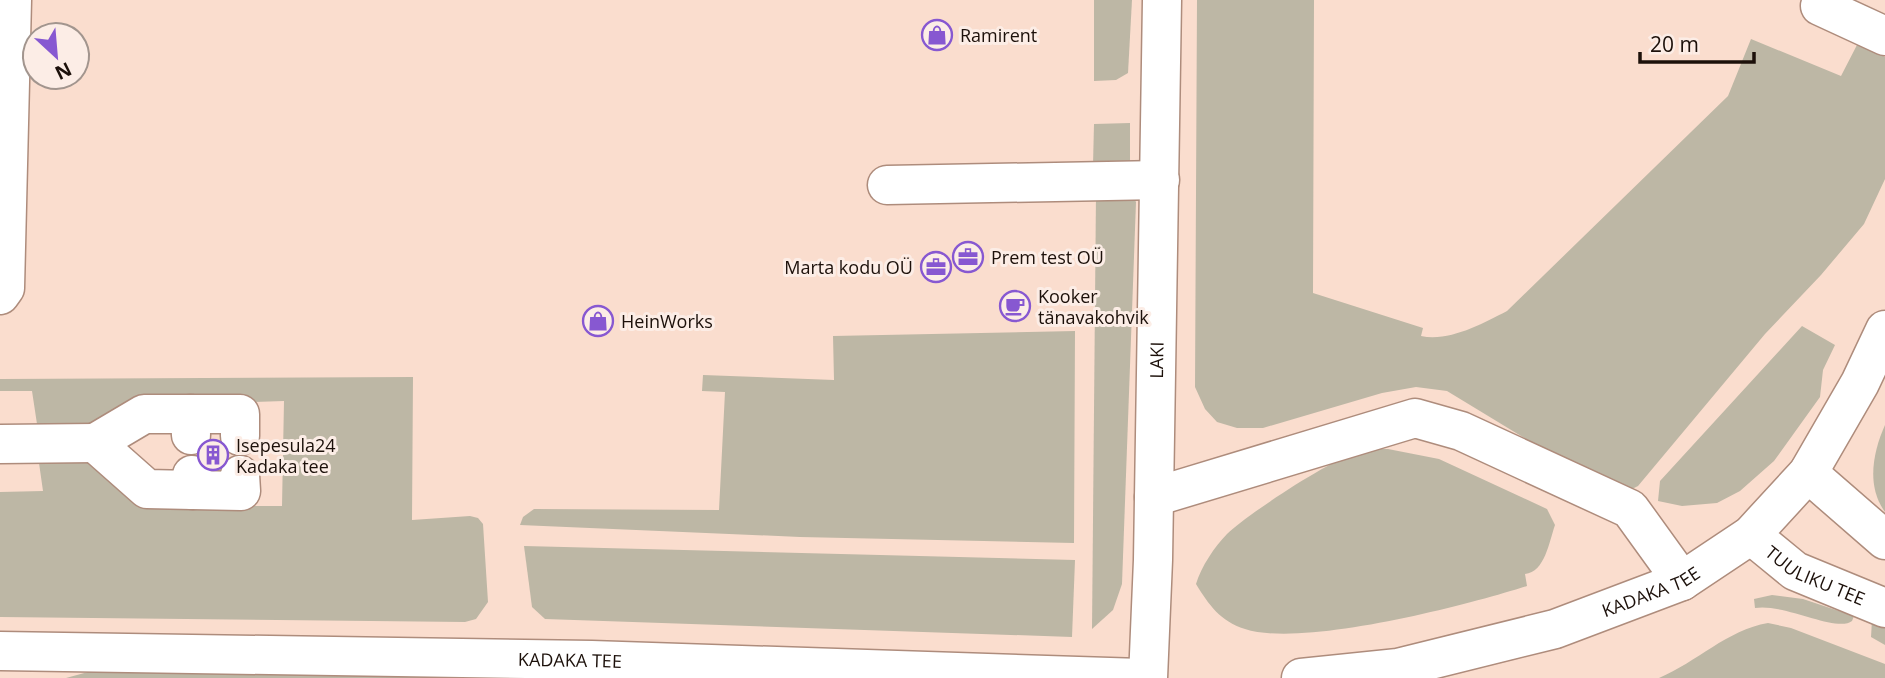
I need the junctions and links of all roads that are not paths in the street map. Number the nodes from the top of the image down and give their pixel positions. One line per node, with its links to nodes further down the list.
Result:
1 (12, 0): 7 (main road)
2 (1162, 0): 5 (main road, LAKI)
3 (1820, 6): 4 (main road)
4 (1885, 36)
5 (1160, 180): 6 (main road); 14 (main road, LAKI)
6 (887, 185)
7 (0, 295)
8 (1885, 330): 12 (main road, KADAKA TEE)
9 (240, 436): 10 (main road)
10 (95, 443): 11 (main road); 13 (main road)
11 (0, 444)
12 (1808, 473): 15 (main road, KADAKA TEE); 16 (main road)
13 (240, 475)
14 (1154, 497): 17 (main road); 23 (main road, LAKI)
15 (1751, 536): 17 (main road, KADAKA TEE); 18 (main road, TUULIKU TEE)
16 (1885, 540)
17 (1682, 581): 21 (main road, KADAKA TEE)
18 (1885, 608)
19 (0, 651): 20 (main road, KADAKA TEE)
20 (591, 669): 22 (main road, KADAKA TEE)
21 (1399, 673): 24 (main road, KADAKA TEE)
22 (1141, 678)
23 (1148, 678)
24 (1301, 678)

